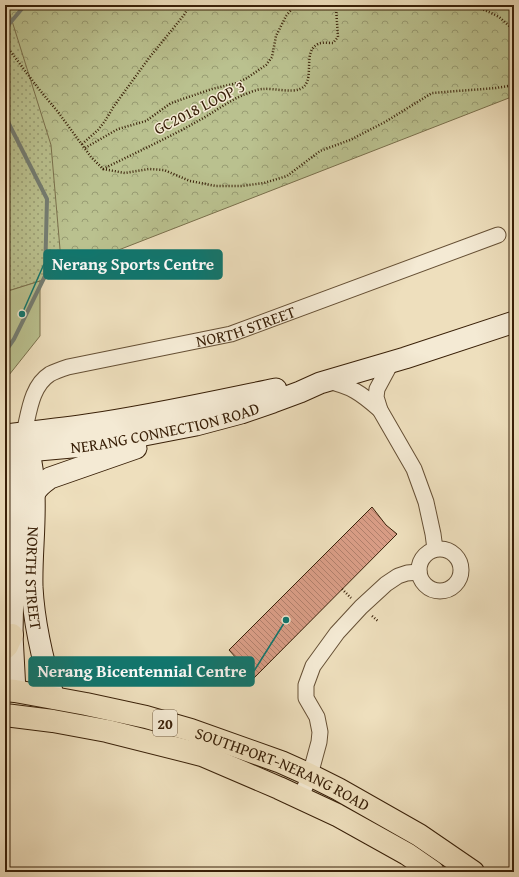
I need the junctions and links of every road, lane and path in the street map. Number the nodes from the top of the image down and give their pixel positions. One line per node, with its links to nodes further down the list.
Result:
1 (190, 5): 8 (path)
2 (295, 5): 9 (path, GC2018 LOOP 3)
3 (338, 5): 10 (path, GC2018 LOOP 3)
4 (466, 5): 5 (path)
5 (514, 29)
6 (5, 44): 8 (path)
7 (514, 85): 10 (path)
8 (82, 144): 9 (path)
9 (85, 148): 10 (path)
10 (103, 169)
11 (498, 236): 17 (street, NORTH STREET)
12 (514, 322): 13 (main road, NERANG CONNECTION ROAD)
13 (391, 363): 14 (main road, NERANG CONNECTION ROAD); 15 (street)
14 (322, 382): 15 (street); 16 (main road, NERANG CONNECTION ROAD); 17 (main road, NERANG CONNECTION ROAD)
15 (380, 410): 21 (street)
16 (196, 425): 17 (main road, NERANG CONNECTION ROAD); 18 (main road)
17 (17, 445): 18 (main road, NORTH STREET); 20 (main road, NORTH STREET)
18 (34, 494): 29 (main road, NORTH STREET)
19 (5, 500): 20 (main road)
20 (14, 532): 27 (main road, NORTH STREET)
21 (436, 549): 22 (street); 22 (street)
22 (419, 572): 32 (street)
23 (342, 589): 24 (path)
24 (354, 601)
25 (372, 616): 26 (path)
26 (378, 621)
27 (9, 641): 28 (main road, NORTH STREET)
28 (10, 691): 29 (main road, SOUTHPORT-NERANG ROAD / 20); 31 (main road)
29 (54, 698): 32 (main road, SOUTHPORT-NERANG ROAD / 20)
30 (5, 715): 31 (main road, SOUTHPORT-NERANG ROAD / 20)
31 (53, 721): 33 (main road, SOUTHPORT-NERANG ROAD / 20)
32 (310, 774): 33 (street); 35 (main road, SOUTHPORT-NERANG ROAD / 20)
33 (300, 798): 34 (main road, SOUTHPORT-NERANG ROAD / 20)
34 (433, 872)
35 (473, 872)

